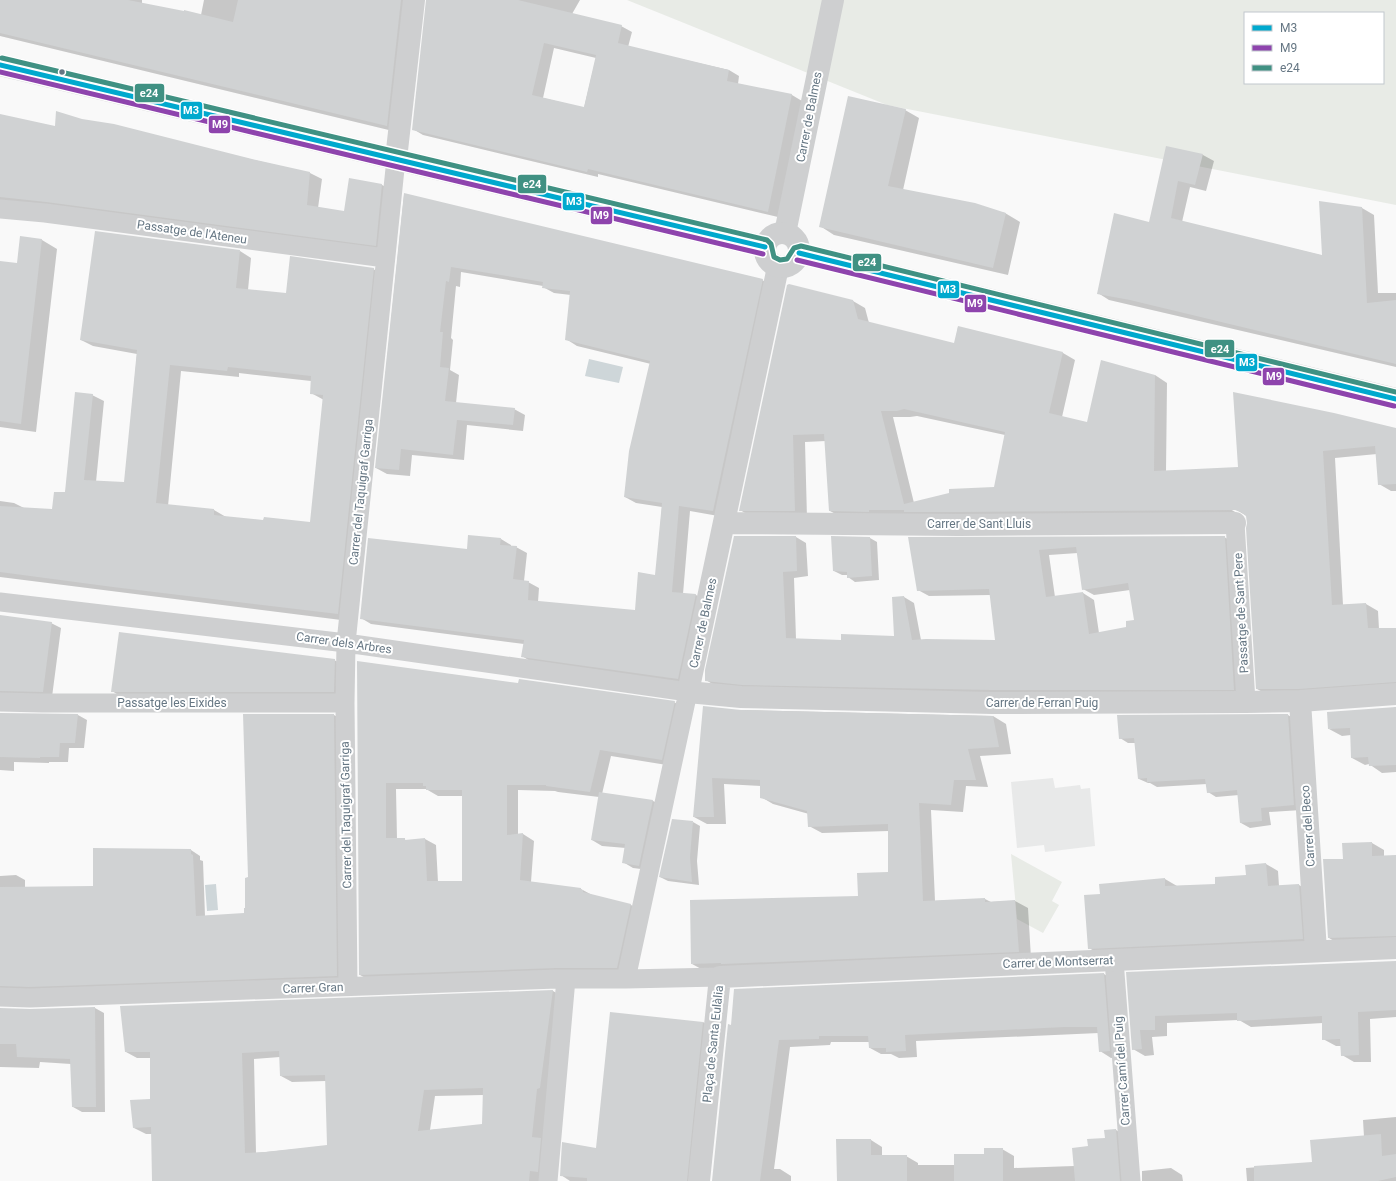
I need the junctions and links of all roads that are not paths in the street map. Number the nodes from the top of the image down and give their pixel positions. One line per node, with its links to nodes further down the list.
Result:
1 (414, 0): 4 (street, Carrer del Taquigraf Garriga)
2 (833, 0): 6 (street, Carrer de Balmes)
3 (0, 65): 4 (street)
4 (396, 159): 7 (street); 9 (street, Carrer del Taquigraf Garriga)
5 (0, 209): 9 (street, Passatge de l'Ateneu)
6 (785, 233): 7 (street); 8 (street)
7 (765, 247): 10 (street)
8 (799, 253): 10 (street); 11 (street)
9 (385, 258): 15 (street, Carrer del Taquigraf Garriga)
10 (778, 267): 12 (street, Carrer de Balmes)
11 (1396, 399)
12 (724, 523): 13 (street, Carrer de Sant Lluis); 16 (street, Carrer de Balmes)
13 (1235, 523): 20 (street, Passatge de Sant Pere)
14 (0, 602): 15 (street, Carrer dels Arbres)
15 (346, 643): 16 (street, Carrer dels Arbres); 21 (street, Carrer del Taquigraf Garriga)
16 (688, 692): 20 (street, Carrer de Ferran Puig); 26 (street, Carrer de Balmes)
17 (1396, 694): 18 (street, Carrer de Ferran Puig)
18 (1300, 701): 20 (street, Carrer de Ferran Puig); 23 (street, Carrer del Beco)
19 (0, 702): 21 (street, Passatge les Eixides)
20 (1246, 702)
21 (345, 703): 28 (street, Carrer del Taquigraf Garriga)
22 (1396, 948): 23 (street, Carrer de Montserrat)
23 (1316, 952): 24 (street, Carrer de Montserrat)
24 (1114, 960): 25 (street, Carrer de Montserrat); 32 (street, Carrer Camí del Puig)
25 (720, 977): 26 (street, Plaça de Santa Eulàlia); 31 (street, Plaça de Santa Eulàlia)
26 (626, 979): 27 (street, Carrer Gran)
27 (566, 980): 28 (street, Carrer Gran); 30 (street)
28 (348, 986): 29 (street, Carrer Gran)
29 (0, 997)
30 (548, 1181)
31 (699, 1181)
32 (1131, 1181)

